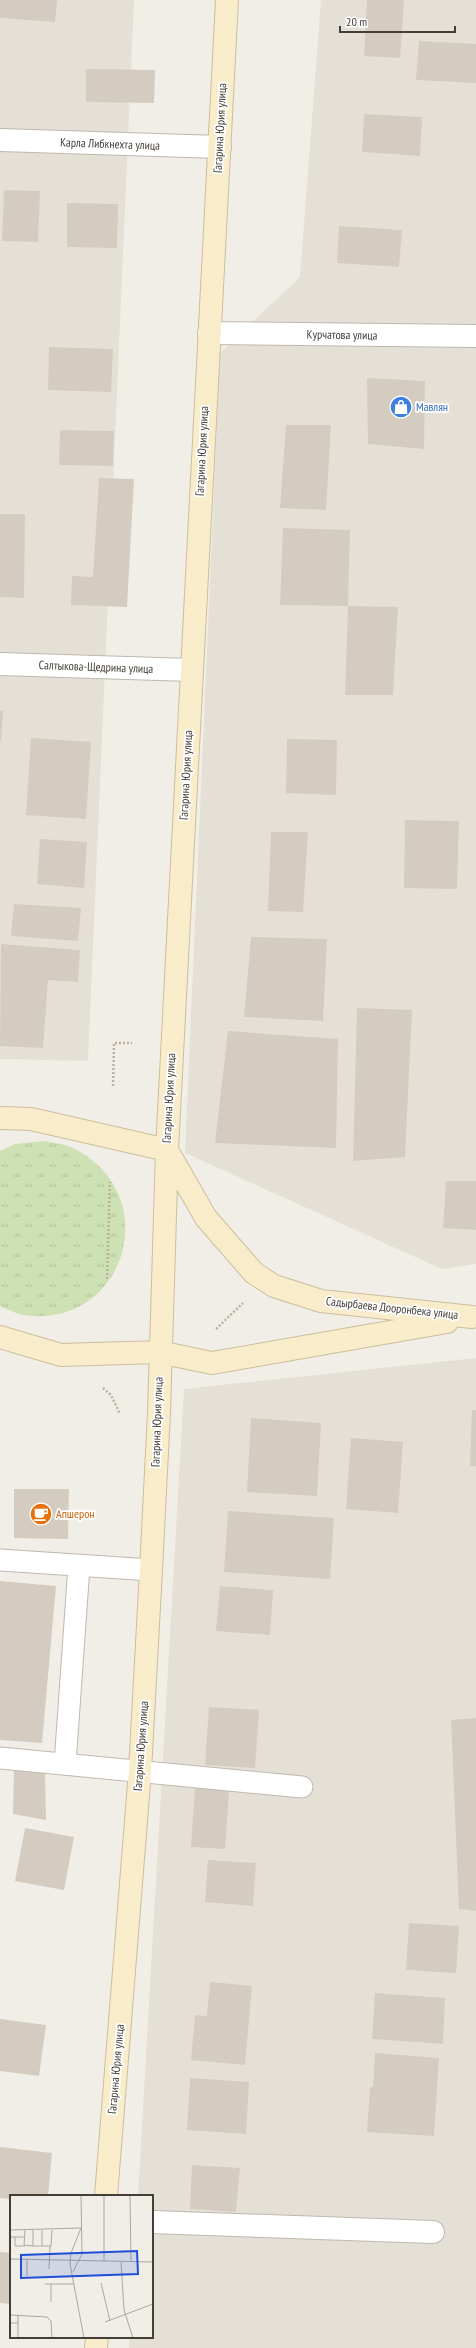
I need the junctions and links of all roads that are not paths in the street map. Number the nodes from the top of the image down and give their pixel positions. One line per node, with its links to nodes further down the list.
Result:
1 (227, 0): 3 (main road, Гагарина Юрия улица)
2 (0, 140): 3 (street, Карла Либкнехта улица)
3 (220, 147): 4 (main road, Гагарина Юрия улица)
4 (209, 333): 5 (street, Курчатова улица); 7 (main road, Гагарина Юрия улица)
5 (476, 336)
6 (0, 664): 7 (street, Салтыкова-Щедрина улица)
7 (191, 670): 11 (main road, Гагарина Юрия улица)
8 (0, 1118): 9 (main road)
9 (31, 1119): 10 (main road); 11 (main road)
10 (0, 1135)
11 (167, 1150): 12 (main road, Садырбаева Дооронбека улица); 14 (main road, Гагарина Юрия улица)
12 (474, 1317): 14 (main road, Садырбаева Дооронбека улица)
13 (3, 1337): 14 (main road, Садырбаева Дооронбека улица)
14 (159, 1352): 17 (main road, Гагарина Юрия улица)
15 (0, 1560): 16 (lane)
16 (79, 1566): 17 (lane); 19 (lane)
17 (151, 1570): 20 (main road, Гагарина Юрия улица)
18 (0, 1758): 19 (lane)
19 (65, 1764): 20 (lane)
20 (140, 1771): 21 (lane); 22 (main road, Гагарина Юрия улица)
21 (302, 1787)
22 (106, 2195)
23 (153, 2222): 24 (street)
24 (433, 2232)
25 (97, 2338): 26 (main road)
26 (96, 2348)

